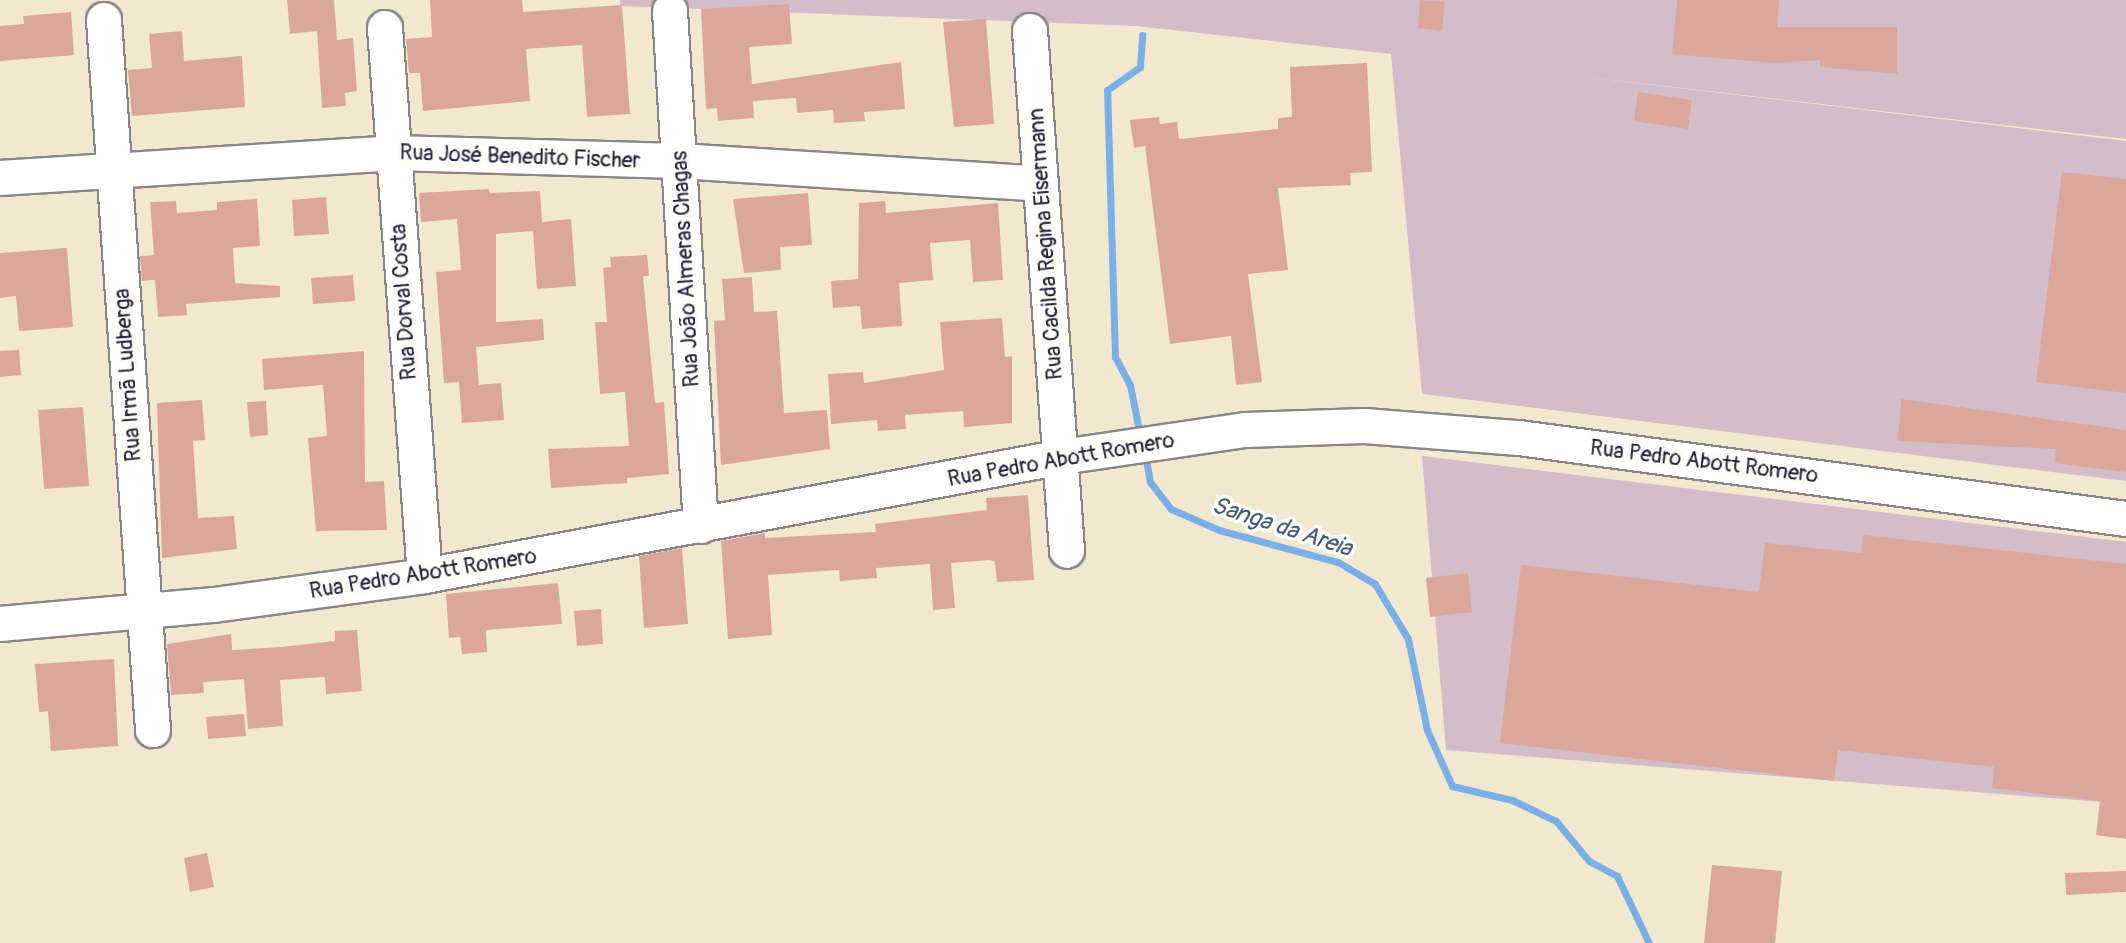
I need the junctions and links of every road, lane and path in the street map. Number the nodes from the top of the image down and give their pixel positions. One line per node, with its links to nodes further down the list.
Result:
1 (670, 11): 6 (street, Rua João Almeras Chagas)
2 (104, 20): 7 (street, Rua Irmã Ludberga)
3 (385, 28): 5 (street, Rua Dorval Costa)
4 (1030, 31): 9 (street, Rua Cacilda Regina Eisermann)
5 (393, 153): 6 (street, Rua José Benedito Fischer); 7 (street, Rua José Benedito Fischer); 14 (street, Rua Dorval Costa)
6 (679, 161): 9 (street, Rua José Benedito Fischer); 12 (street, Rua João Almeras Chagas)
7 (114, 170): 8 (street, Rua José Benedito Fischer); 15 (street, Rua Irmã Ludberga)
8 (0, 178)
9 (1040, 184): 10 (street, Rua Cacilda Regina Eisermann)
10 (1062, 457): 11 (street, Rua Pedro Abott Romero); 12 (street, Rua Pedro Abott Romero); 13 (street, Rua Cacilda Regina Eisermann)
11 (2126, 519)
12 (701, 526): 14 (street, Rua Pedro Abott Romero)
13 (1067, 551)
14 (425, 576): 15 (street, Rua Pedro Abott Romero)
15 (144, 611): 16 (street, Rua Pedro Abott Romero); 17 (street, Rua Irmã Ludberga)
16 (0, 624)
17 (153, 730)

